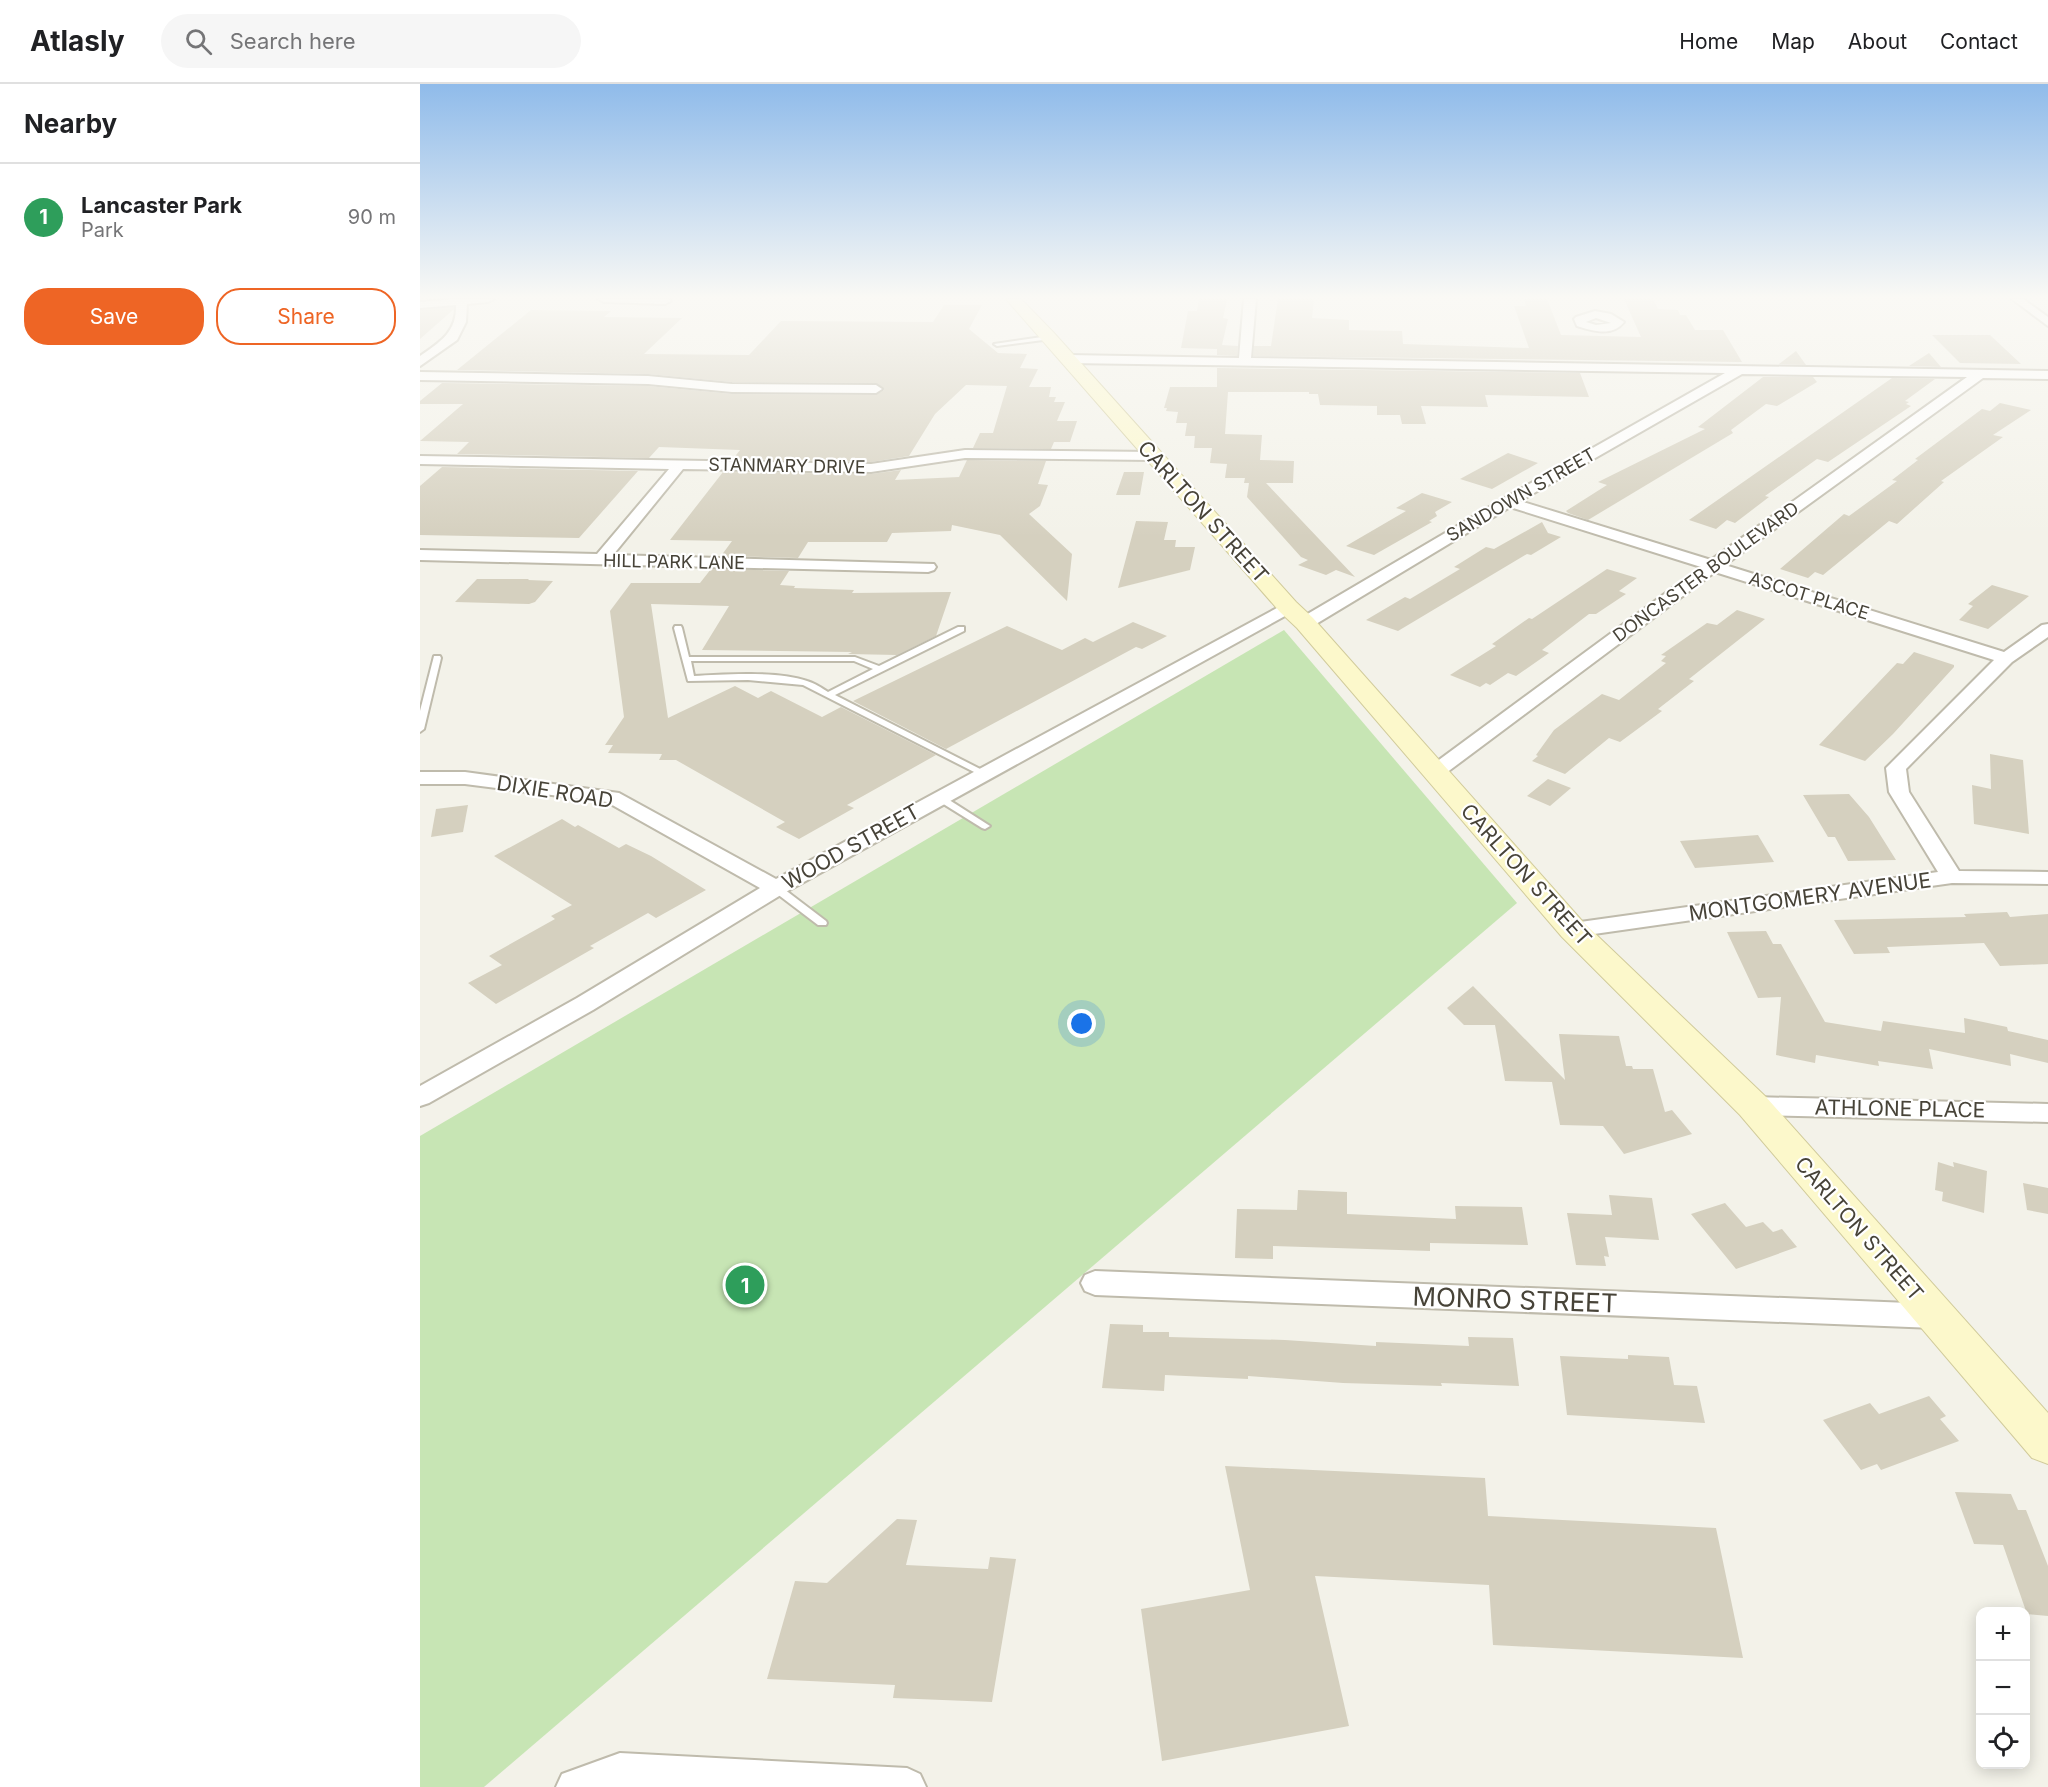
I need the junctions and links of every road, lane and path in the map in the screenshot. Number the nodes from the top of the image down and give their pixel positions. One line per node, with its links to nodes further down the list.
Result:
1 (561, 378): 5 (street)
2 (1086, 378): 6 (main road, CARLTON STREET)
3 (1726, 378): 9 (street, SANDOWN STREET)
4 (1974, 378): 12 (street, DONCASTER BOULEVARD)
5 (876, 389)
6 (1152, 456): 8 (street, STANMARY DRIVE); 14 (main road, CARLTON STREET)
7 (420, 460): 8 (street, STANMARY DRIVE)
8 (679, 465): 11 (street)
9 (1508, 502): 12 (street, ASCOT PLACE); 14 (street, SANDOWN STREET)
10 (420, 555): 11 (street, HILL PARK LANE)
11 (600, 561): 13 (street, HILL PARK LANE)
12 (1713, 566): 19 (street, ASCOT PLACE); 24 (street, DONCASTER BOULEVARD)
13 (928, 567)
14 (1296, 615): 24 (main road, CARLTON STREET); 25 (street, WOOD STREET)
15 (678, 628): 20 (lane)
16 (961, 629): 21 (lane)
17 (2048, 629): 19 (street)
18 (437, 658): 23 (lane)
19 (2006, 658): 29 (street)
20 (686, 659): 21 (lane); 22 (lane)
21 (879, 669): 22 (lane)
22 (830, 694): 25 (lane)
23 (420, 729)
24 (1435, 772): 33 (main road, CARLTON STREET)
25 (983, 773): 27 (street, WOOD STREET)
26 (420, 778): 31 (street, DIXIE ROAD)
27 (940, 798): 28 (lane); 31 (street, WOOD STREET)
28 (985, 825)
29 (1952, 876): 30 (street, MONTGOMERY AVENUE); 33 (street, MONTGOMERY AVENUE)
30 (2048, 878)
31 (776, 888): 32 (lane); 34 (street, WOOD STREET)
32 (822, 923)
33 (1573, 930): 35 (main road, CARLTON STREET)
34 (420, 1097)
35 (1753, 1106): 36 (street, ATHLONE PLACE); 38 (main road, CARLTON STREET)
36 (2048, 1113)
37 (1095, 1283): 38 (street, MONRO STREET)
38 (1934, 1316): 39 (main road, CARLTON STREET)
39 (2048, 1444)
40 (731, 1782): 41 (street); 42 (street)
41 (575, 1787)
42 (908, 1787)

